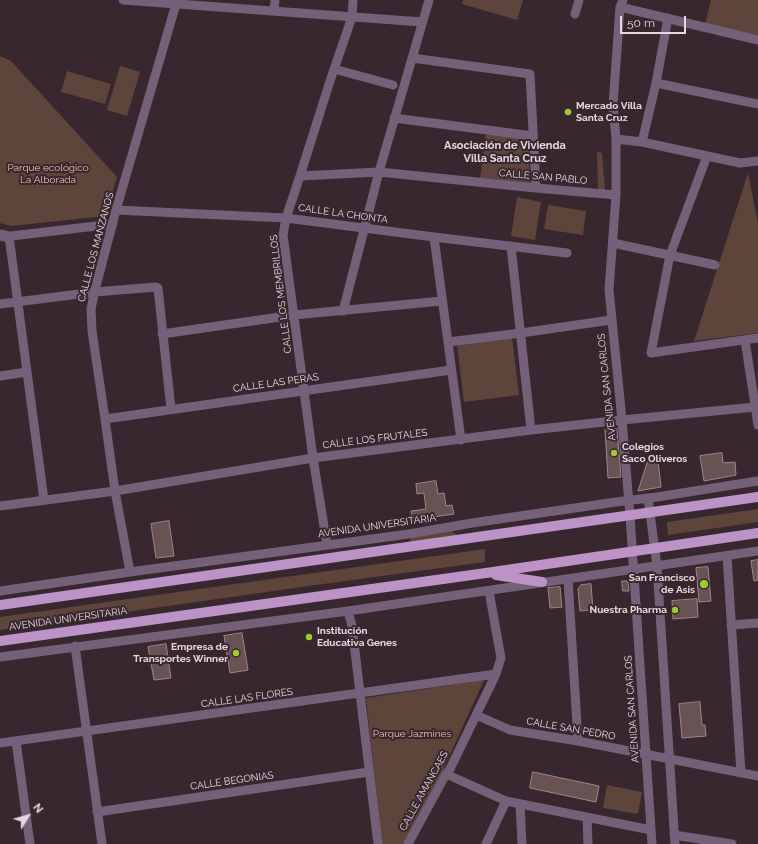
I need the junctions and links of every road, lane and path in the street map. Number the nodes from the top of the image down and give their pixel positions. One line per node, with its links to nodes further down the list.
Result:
1 (123, 0): 6 (street)
2 (275, 0): 10 (street)
3 (353, 0): 12 (street, CALLE LOS MEMBRILLOS)
4 (429, 0): 14 (street)
5 (579, 0): 11 (street)
6 (153, 1): 8 (street)
7 (210, 3): 8 (street); 10 (street)
8 (176, 4): 31 (street, CALLE LOS MANZANOS)
9 (622, 4): 13 (street); 23 (street, AVENIDA SAN CARLOS)
10 (274, 11): 12 (street)
11 (575, 14)
12 (352, 17): 14 (street); 17 (street, CALLE LOS MEMBRILLOS)
13 (668, 18): 15 (street); 18 (street)
14 (422, 22): 16 (street)
15 (758, 40)
16 (412, 58): 21 (street); 22 (street)
17 (334, 68): 19 (street); 28 (street, CALLE LOS MEMBRILLOS)
18 (656, 83): 20 (street); 24 (street)
19 (393, 85)
20 (758, 104)
21 (394, 118): 22 (street); 27 (street)
22 (533, 136): 29 (street)
23 (616, 140): 24 (street); 30 (street, AVENIDA SAN CARLOS)
24 (642, 142): 25 (street)
25 (707, 156): 26 (street); 40 (street)
26 (758, 161)
27 (379, 172): 28 (street, CALLE SAN PABLO); 29 (street, CALLE SAN PABLO); 34 (street)
28 (300, 176): 32 (street, CALLE LOS MEMBRILLOS)
29 (536, 188): 30 (street, CALLE SAN PABLO)
30 (616, 195): 37 (street, AVENIDA SAN CARLOS)
31 (116, 210): 32 (street, CALLE LA CHONTA); 33 (street, CALLE LOS MANZANOS)
32 (286, 218): 34 (street, CALLE LA CHONTA); 47 (street, CALLE LOS MEMBRILLOS)
33 (113, 224): 35 (street); 42 (street, CALLE LOS MANZANOS)
34 (364, 228): 36 (street, CALLE LA CHONTA); 46 (street)
35 (3, 236): 44 (street)
36 (434, 238): 38 (street, CALLE LA CHONTA); 43 (street)
37 (613, 243): 40 (street); 48 (street, AVENIDA SAN CARLOS)
38 (511, 246): 39 (street, CALLE LA CHONTA); 49 (street)
39 (567, 253)
40 (670, 255): 41 (street); 52 (street)
41 (715, 265)
42 (95, 292): 44 (street); 50 (street); 60 (street, CALLE LOS MANZANOS)
43 (442, 301): 46 (street); 53 (street)
44 (17, 302): 45 (street); 55 (street)
45 (0, 304)
46 (343, 311): 47 (street)
47 (294, 315): 50 (street); 57 (street, CALLE LOS MEMBRILLOS)
48 (611, 320): 49 (street); 61 (street, AVENIDA SAN CARLOS)
49 (520, 333): 53 (street); 63 (street)
50 (162, 334): 59 (street)
51 (758, 338): 52 (street)
52 (745, 340): 58 (street)
53 (448, 342): 54 (street)
54 (451, 370): 57 (street, CALLE LAS PERAS); 64 (street)
55 (27, 372): 56 (street); 70 (street)
56 (0, 376)
57 (305, 390): 59 (street, CALLE LAS PERAS); 65 (street, CALLE LOS MEMBRILLOS)
58 (755, 407): 61 (street, CALLE LOS FRUTALES); 62 (street)
59 (171, 409): 60 (street, CALLE LAS PERAS)
60 (105, 419): 67 (street, CALLE LOS MANZANOS)
61 (622, 420): 63 (street, CALLE LOS FRUTALES); 71 (street, AVENIDA SAN CARLOS)
62 (758, 425)
63 (531, 430): 64 (street, CALLE LOS FRUTALES)
64 (461, 440): 65 (street, CALLE LOS FRUTALES)
65 (313, 458): 67 (street, CALLE LOS FRUTALES); 76 (street, CALLE LOS MEMBRILLOS)
66 (758, 481): 69 (street, AVENIDA UNIVERSITARIA)
67 (115, 491): 70 (street, CALLE LOS FRUTALES); 83 (street, CALLE LOS MANZANOS)
68 (758, 497): 73 (main road)
69 (648, 498): 71 (street, AVENIDA UNIVERSITARIA); 73 (street)
70 (44, 500): 72 (street, CALLE LOS FRUTALES)
71 (629, 500): 74 (street, AVENIDA SAN CARLOS); 76 (street, AVENIDA UNIVERSITARIA)
72 (0, 506)
73 (650, 513): 74 (main road); 77 (street)
74 (630, 516): 78 (street, AVENIDA SAN CARLOS); 89 (main road)
75 (758, 533): 77 (main road, AVENIDA UNIVERSITARIA)
76 (328, 545): 83 (street, AVENIDA UNIVERSITARIA)
77 (654, 548): 78 (main road, AVENIDA UNIVERSITARIA); 81 (street)
78 (633, 551): 82 (street, AVENIDA SAN CARLOS); 84 (main road, AVENIDA UNIVERSITARIA)
79 (758, 551): 80 (street)
80 (727, 556): 81 (street); 92 (street)
81 (657, 566): 82 (street); 104 (street)
82 (634, 569): 85 (street); 103 (street, AVENIDA SAN CARLOS)
83 (130, 572): 87 (street, AVENIDA UNIVERSITARIA)
84 (486, 573): 86 (main road); 93 (main road, AVENIDA UNIVERSITARIA)
85 (568, 579): 86 (street); 101 (street)
86 (542, 582): 88 (street)
87 (0, 591)
88 (489, 591): 90 (street); 96 (street, CALLE AMANCAES)
89 (0, 605)
90 (348, 611): 94 (street); 97 (street)
91 (758, 623): 92 (street)
92 (731, 625): 106 (street)
93 (0, 641)
94 (75, 646): 95 (street); 99 (street)
95 (0, 657)
96 (496, 674): 97 (street, CALLE LAS FLORES); 98 (street, CALLE AMANCAES)
97 (360, 693): 99 (street, CALLE LAS FLORES); 105 (street)
98 (476, 716): 101 (street, CALLE SAN PEDRO); 107 (street, CALLE AMANCAES)
99 (86, 731): 100 (street, CALLE LAS FLORES); 111 (street)
100 (16, 741): 102 (street, CALLE LAS FLORES); 115 (street)
101 (578, 741): 103 (street, CALLE SAN PEDRO)
102 (0, 744)
103 (646, 754): 104 (street, CALLE SAN PEDRO); 113 (street, AVENIDA SAN CARLOS)
104 (669, 758): 106 (street, CALLE SAN PEDRO); 114 (street)
105 (369, 772): 111 (street, CALLE BEGONIAS); 117 (street)
106 (741, 773): 108 (street, CALLE SAN PEDRO)
107 (446, 774): 109 (street); 118 (street, CALLE AMANCAES)
108 (758, 776)
109 (506, 801): 110 (street); 119 (street)
110 (520, 804): 112 (street); 120 (street)
111 (97, 812): 116 (street)
112 (587, 817): 113 (street); 121 (street)
113 (651, 830): 122 (street, AVENIDA SAN CARLOS)
114 (675, 839): 123 (street)
115 (30, 844)
116 (102, 844)
117 (378, 844)
118 (408, 844)
119 (486, 844)
120 (522, 844)
121 (588, 844)
122 (652, 844)
123 (732, 844)

